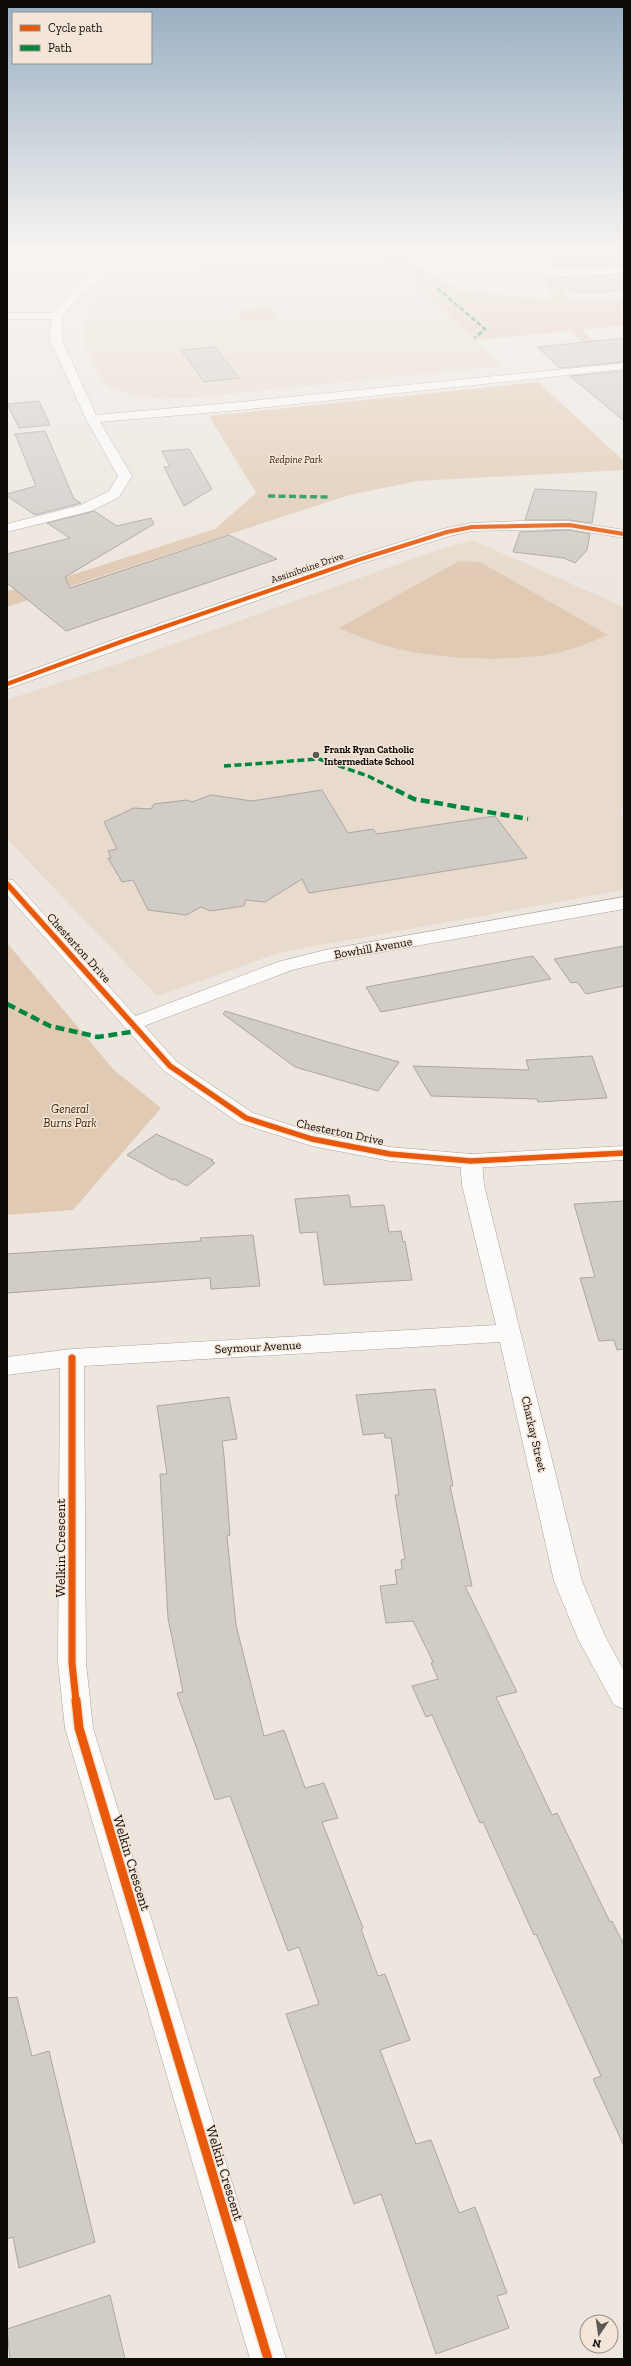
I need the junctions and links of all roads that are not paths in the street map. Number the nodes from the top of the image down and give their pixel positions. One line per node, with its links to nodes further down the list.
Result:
1 (64, 358): 3 (street)
2 (624, 366): 3 (street)
3 (92, 418): 4 (street)
4 (7, 528)
5 (624, 534): 6 (street, Assiniboine Drive)
6 (7, 684)
7 (7, 884): 9 (street, Chesterton Drive)
8 (624, 903): 9 (street, Bowhill Avenue)
9 (132, 1024): 11 (street, Chesterton Drive)
10 (624, 1153): 11 (street, Chesterton Drive)
11 (472, 1161): 12 (street, Charkay Street)
12 (510, 1333): 13 (street, Seymour Avenue); 15 (street, Charkay Street)
13 (72, 1358): 14 (street, Seymour Avenue); 16 (street, Welkin Crescent)
14 (7, 1366)
15 (624, 1698)
16 (268, 2359)

